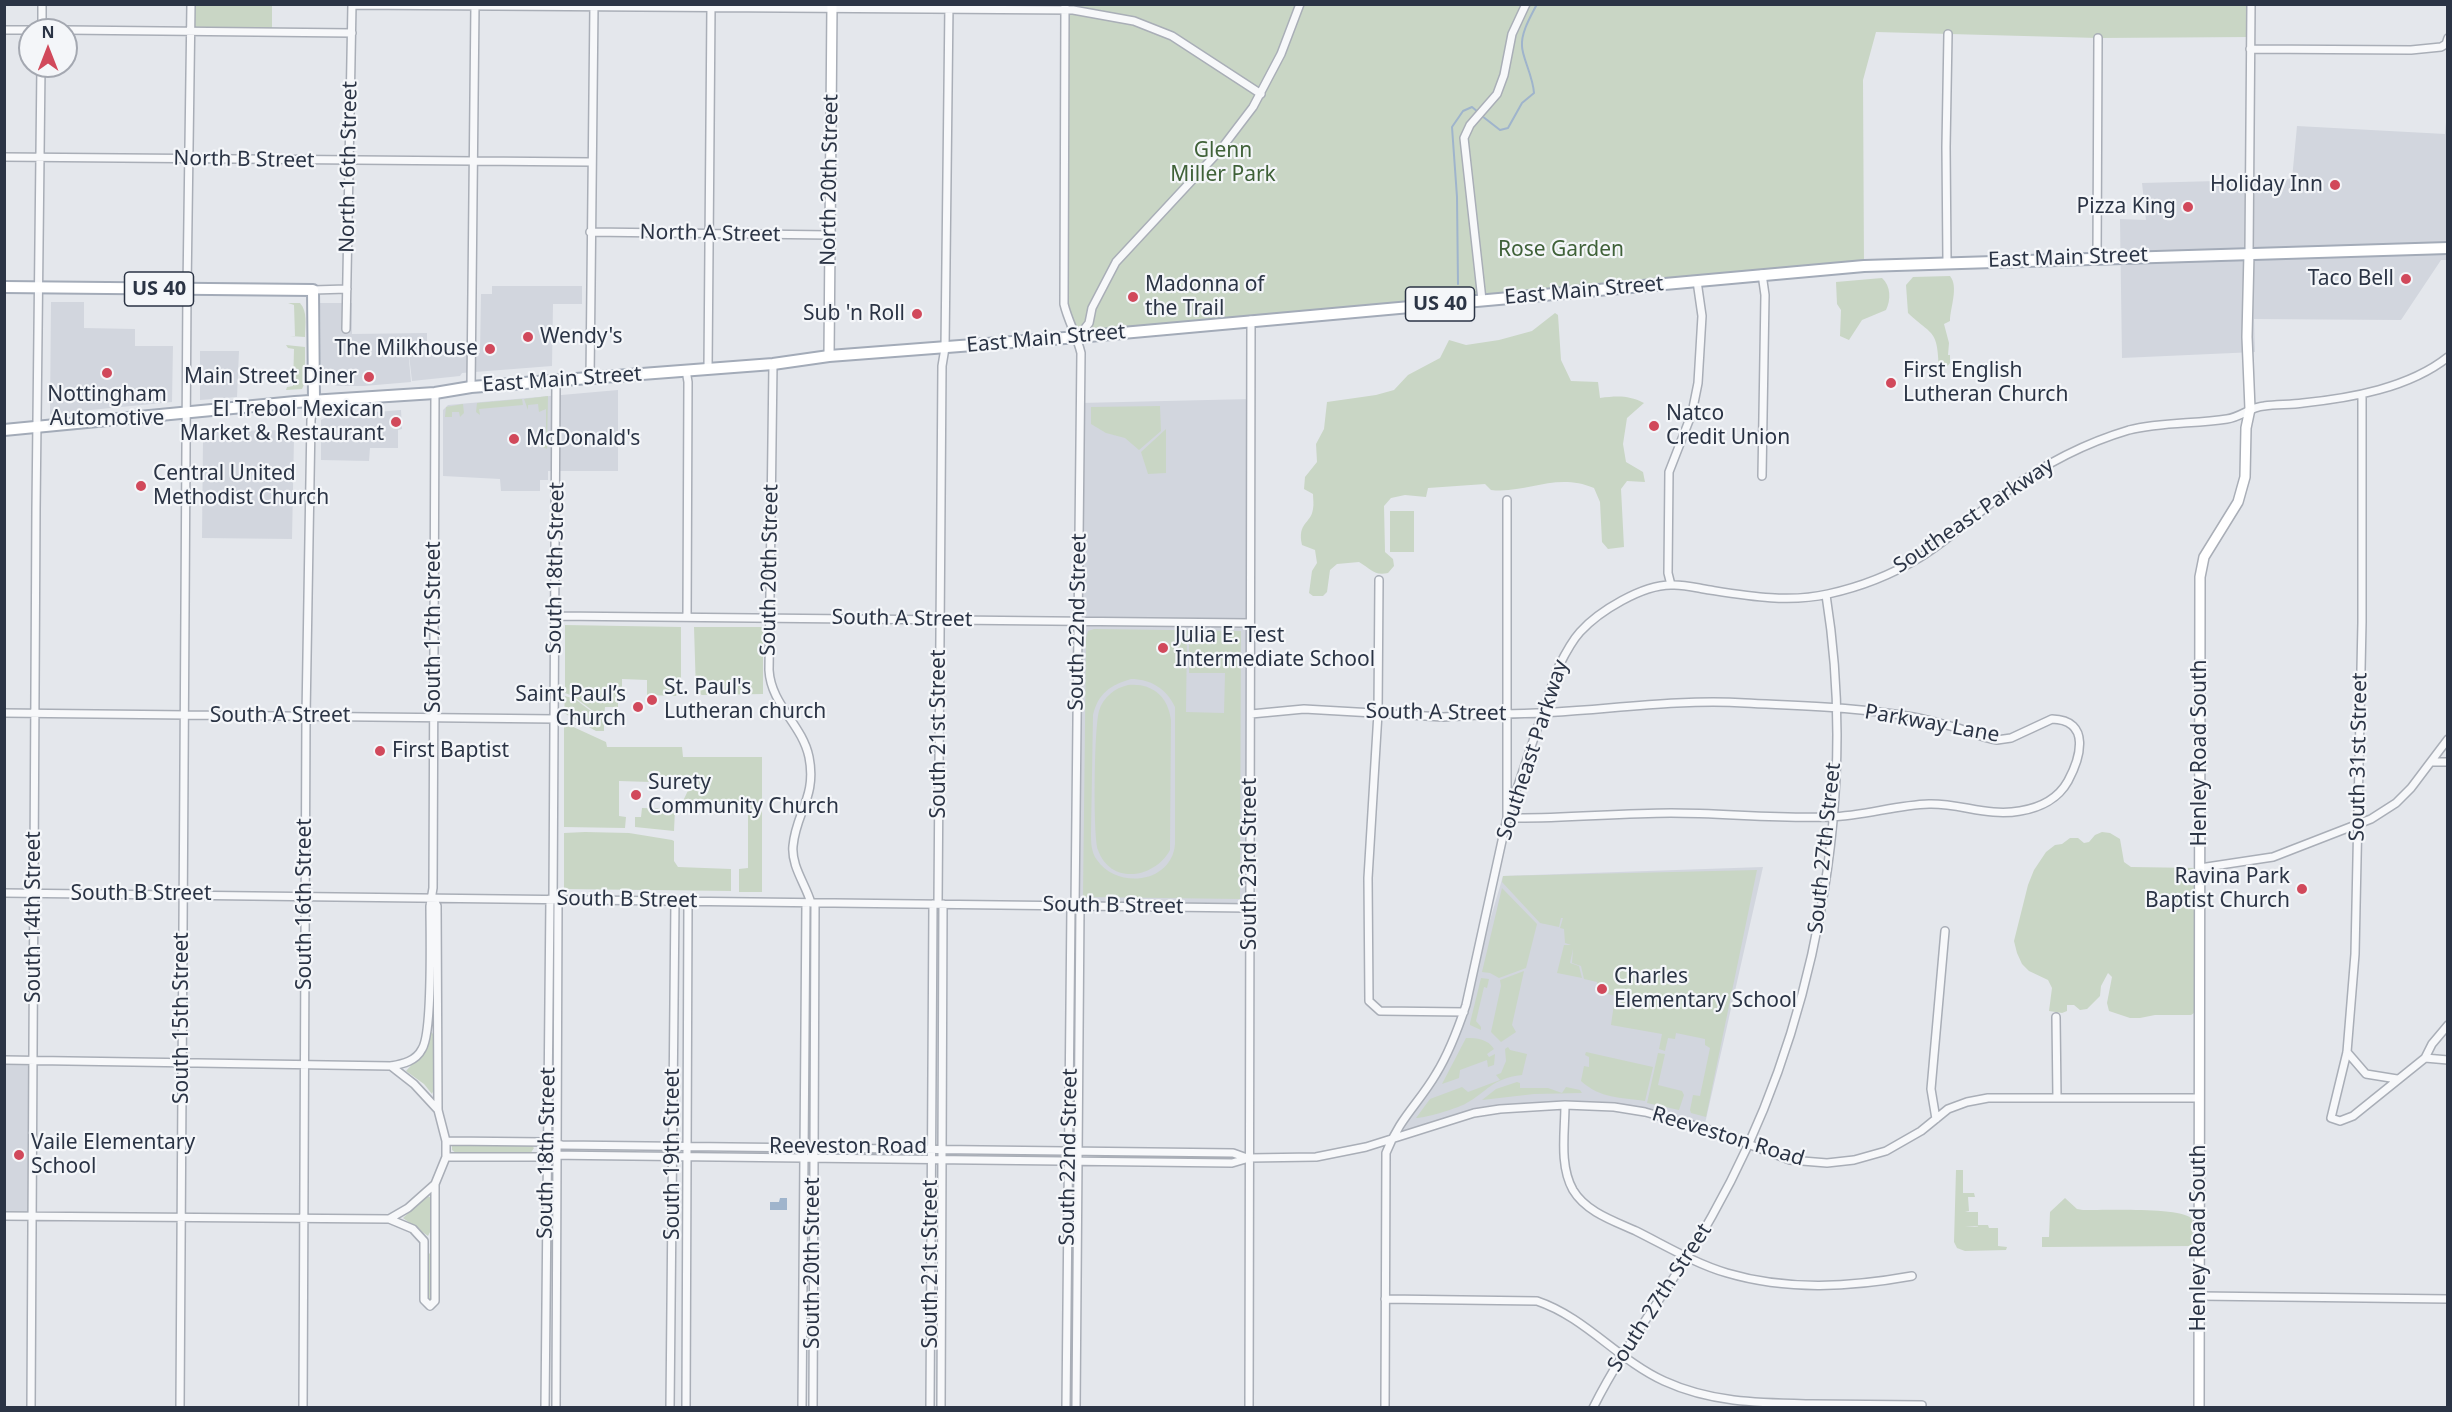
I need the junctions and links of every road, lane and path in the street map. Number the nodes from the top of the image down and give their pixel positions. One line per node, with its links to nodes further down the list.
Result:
1 (191, 4): 13 (street, South 15th Street)
2 (1299, 4): 20 (street)
3 (1526, 4): 41 (street)
4 (2251, 4): 18 (street)
5 (352, 5): 6 (street); 14 (street, North 16th Street)
6 (475, 5): 7 (street); 25 (street)
7 (594, 5): 8 (street); 26 (street)
8 (711, 6): 9 (street); 28 (street)
9 (832, 6): 10 (street); 29 (street, North 20th Street)
10 (949, 6): 11 (street); 45 (street, South 21st Street)
11 (1065, 7): 20 (street); 44 (street, South 22nd Street)
12 (78, 30): 13 (street)
13 (191, 32): 14 (street); 23 (street, South 15th Street)
14 (351, 33): 24 (street, North 16th Street)
15 (1948, 34): 33 (street)
16 (2098, 38): 32 (street)
17 (2447, 41): 18 (street)
18 (2250, 49): 31 (street)
19 (41, 78): 22 (street, South 14th Street)
20 (1261, 94): 44 (street)
21 (4, 157): 22 (street, North B Street)
22 (40, 158): 23 (street, North B Street); 37 (street, South 14th Street)
23 (189, 159): 24 (street, North B Street); 38 (street, South 15th Street)
24 (348, 160): 25 (street, North B Street); 40 (street, North 16th Street)
25 (472, 161): 26 (street, North B Street); 53 (street)
26 (591, 162): 27 (street)
27 (590, 232): 28 (street, North A Street); 51 (street)
28 (709, 234): 29 (street, North A Street); 49 (street)
29 (830, 235): 46 (street, North 20th Street)
30 (2448, 248): 31 (main road, East Main Street / US 40)
31 (2248, 253): 32 (main road, East Main Street / US 40); 57 (street, Henley Road South)
32 (2097, 257): 33 (main road, East Main Street / US 40)
33 (1947, 261): 34 (main road, East Main Street / US 40)
34 (1762, 274): 35 (main road, East Main Street / US 40); 61 (street)
35 (1697, 281): 41 (main road, East Main Street / US 40); 64 (street)
36 (4, 287): 37 (main road, US 40)
37 (39, 287): 38 (main road, US 40); 59 (street, South 14th Street)
38 (187, 289): 39 (main road, US 40); 58 (street, South 15th Street)
39 (313, 290): 40 (street); 56 (main road)
40 (347, 290): 43 (street, North 16th Street)
41 (1482, 300): 42 (main road, East Main Street / US 40)
42 (1251, 320): 44 (main road, East Main Street / US 40); 71 (street, South 23rd Street)
43 (346, 329)
44 (1078, 337): 45 (main road, East Main Street / US 40); 70 (street, South 22nd Street)
45 (945, 348): 46 (main road, East Main Street / US 40); 69 (street, South 21st Street)
46 (829, 356): 48 (main road, East Main Street / US 40)
47 (2448, 357): 55 (street, Southeast Parkway)
48 (773, 364): 49 (main road, East Main Street / US 40); 68 (street, South 20th Street)
49 (708, 369): 50 (main road, East Main Street / US 40)
50 (686, 370): 51 (main road, East Main Street / US 40); 67 (street)
51 (590, 379): 52 (main road, East Main Street / US 40)
52 (556, 381): 53 (main road, East Main Street / US 40); 66 (street, South 18th Street)
53 (471, 387): 54 (main road, East Main Street / US 40)
54 (435, 393): 56 (main road, East Main Street / US 40); 81 (street, South 17th Street)
55 (2362, 394): 57 (street, Southeast Parkway); 88 (street, South 31st Street)
56 (314, 401): 58 (main road, East Main Street / US 40); 80 (street, South 16th Street)
57 (2250, 409): 65 (street, Southeast Parkway); 89 (street, Henley Road South)
58 (187, 413): 59 (main road, East Main Street / US 40); 79 (street, South 15th Street)
59 (37, 428): 60 (main road, East Main Street / US 40); 75 (street, South 14th Street)
60 (4, 430)
61 (1762, 476)
62 (1507, 500): 78 (street)
63 (1379, 580): 77 (street)
64 (1671, 585): 65 (street, Southeast Parkway); 73 (street, Southeast Parkway)
65 (1826, 595): 72 (street, South 27th Street)
66 (555, 616): 67 (street, South A Street); 82 (street, South 18th Street)
67 (687, 617): 68 (street, South A Street)
68 (770, 618): 69 (street, South A Street); 98 (street, South 20th Street)
69 (940, 620): 70 (street, South A Street); 99 (street, South 21st Street)
70 (1077, 621): 71 (street, South A Street); 100 (street, South 22nd Street)
71 (1249, 623): 76 (street, South 23rd Street)
72 (1836, 708): 73 (street, South A Street); 86 (street, South 27th Street); 86 (street, Parkway Lane)
73 (1541, 713): 78 (street, South A Street); 87 (street, Southeast Parkway)
74 (4, 714): 75 (street, South A Street)
75 (35, 714): 79 (street, South A Street); 91 (street, South 14th Street)
76 (1251, 714): 77 (street, South A Street); 101 (street, South 23rd Street)
77 (1378, 714): 78 (street, South A Street); 103 (street)
78 (1507, 714): 87 (street)
79 (184, 715): 80 (street, South A Street); 92 (street, South 15th Street)
80 (306, 716): 81 (street, South A Street); 93 (street, South 16th Street)
81 (433, 717): 82 (street, South A Street); 94 (street, South 17th Street)
82 (555, 718): 95 (street, South 18th Street)
83 (2448, 739): 84 (street)
84 (2431, 762): 85 (street); 88 (street)
85 (2448, 762)
86 (1832, 817): 87 (street); 126 (street, South 27th Street)
87 (1507, 818): 103 (street, Southeast Parkway)
88 (2358, 823): 89 (street); 106 (street, South 31st Street)
89 (2200, 868): 116 (street, Henley Road South)
90 (4, 893): 91 (street, South B Street)
91 (34, 894): 92 (street, South B Street); 110 (street, South 14th Street)
92 (183, 895): 93 (street, South B Street); 111 (street, South 15th Street)
93 (305, 895): 94 (street, South B Street); 112 (street, South 16th Street)
94 (433, 898): 95 (street, South B Street); 113 (street, South 17th Street); 118 (street, South 17th Street)
95 (554, 900): 96 (street, South B Street); 122 (street, South 18th Street); 123 (street, South 18th Street)
96 (675, 901): 97 (street, South B Street); 124 (street, South 19th Street)
97 (688, 901): 98 (street, South B Street); 125 (street, South 19th Street)
98 (810, 903): 99 (street, South B Street); 127 (street, South 20th Street); 128 (street, South 20th Street)
99 (938, 904): 100 (street, South B Street); 129 (street, South 21st Street); 130 (street, South 21st Street)
100 (1075, 907): 101 (street, South B Street); 131 (street, South 22nd Street); 132 (street, South 22nd Street)
101 (1249, 908): 140 (street, South 23rd Street)
102 (1945, 931): 119 (street)
103 (1464, 1012): 120 (street, Southeast Parkway)
104 (2056, 1017): 115 (street)
105 (2448, 1025): 107 (street)
106 (2347, 1052): 114 (street); 114 (street, South 31st Street)
107 (2425, 1058): 109 (street); 114 (street)
108 (4, 1060): 110 (street)
109 (2448, 1060)
110 (33, 1061): 111 (street); 147 (street, South 14th Street)
111 (182, 1062): 112 (street); 148 (street, South 15th Street)
112 (304, 1064): 113 (street); 149 (street, South 16th Street)
113 (391, 1066): 118 (street)
114 (2397, 1079)
115 (2057, 1098): 116 (street, Reeveston Road); 119 (street, Reeveston Road)
116 (2198, 1098): 153 (street, Henley Road South)
117 (1565, 1105): 120 (street, Reeveston Road); 126 (street, Reeveston Road); 151 (street)
118 (438, 1110): 121 (street, South 17th Street)
119 (1936, 1119): 126 (street, Reeveston Road)
120 (1391, 1140): 140 (street, Reeveston Road); 154 (street)
121 (446, 1141): 122 (street, Reeveston Road); 136 (street, South 17th Street)
122 (547, 1144): 123 (street, Reeveston Road); 133 (street, South 18th Street)
123 (557, 1145): 124 (street, Reeveston Road); 134 (street, South 18th Street)
124 (673, 1146): 125 (street, Reeveston Road); 135 (street, South 19th Street)
125 (687, 1146): 127 (street, Reeveston Road); 137 (street, South 19th Street)
126 (1747, 1146): 151 (street, South 27th Street)
127 (804, 1147): 128 (street, Reeveston Road); 138 (street, South 20th Street)
128 (814, 1148): 129 (street, Reeveston Road); 139 (street, South 20th Street)
129 (932, 1148): 130 (street, Reeveston Road); 141 (street, South 21st Street)
130 (942, 1148): 131 (street, Reeveston Road); 142 (street, South 21st Street)
131 (1069, 1150): 132 (street, Reeveston Road); 143 (street, South 22nd Street)
132 (1078, 1151): 140 (street, Reeveston Road); 144 (street, South 22nd Street)
133 (547, 1155): 134 (street, Reeveston Road); 136 (street, Reeveston Road); 161 (street, South 18th Street)
134 (557, 1155): 135 (street, Reeveston Road); 162 (street, South 18th Street)
135 (673, 1156): 137 (street, Reeveston Road); 163 (street, South 19th Street)
136 (446, 1157): 145 (street, South 17th Street)
137 (687, 1157): 138 (street, Reeveston Road); 164 (street, South 19th Street)
138 (804, 1158): 139 (street, Reeveston Road); 165 (street, South 20th Street)
139 (814, 1158): 141 (street, Reeveston Road); 166 (street, South 20th Street)
140 (1250, 1158): 144 (street, Reeveston Road); 171 (street, South 23rd Street)
141 (932, 1159): 142 (street, Reeveston Road); 167 (street, South 21st Street)
142 (942, 1159): 143 (street, Reeveston Road); 168 (street, South 21st Street)
143 (1069, 1161): 144 (street, Reeveston Road); 169 (street, South 22nd Street)
144 (1078, 1161): 170 (street, South 22nd Street)
145 (435, 1184): 150 (street); 150 (street, South 17th Street)
146 (4, 1215): 147 (street)
147 (33, 1216): 148 (street); 158 (street, South 14th Street)
148 (181, 1217): 149 (street); 159 (street, South 15th Street)
149 (304, 1219): 150 (street); 160 (street, South 16th Street)
150 (389, 1219)
151 (1688, 1256): 152 (street); 156 (street, South 27th Street)
152 (1912, 1276)
153 (2199, 1296): 155 (street); 174 (street, Henley Road South)
154 (1385, 1299): 156 (street); 172 (street)
155 (2448, 1299)
156 (1621, 1355): 157 (street); 173 (street, South 27th Street)
157 (1922, 1406)
158 (31, 1407)
159 (180, 1407)
160 (303, 1407)
161 (545, 1407)
162 (556, 1407)
163 (670, 1407)
164 (686, 1407)
165 (802, 1407)
166 (813, 1407)
167 (930, 1407)
168 (941, 1407)
169 (1066, 1407)
170 (1076, 1407)
171 (1249, 1407)
172 (1385, 1407)
173 (1593, 1407)
174 (2199, 1407)

